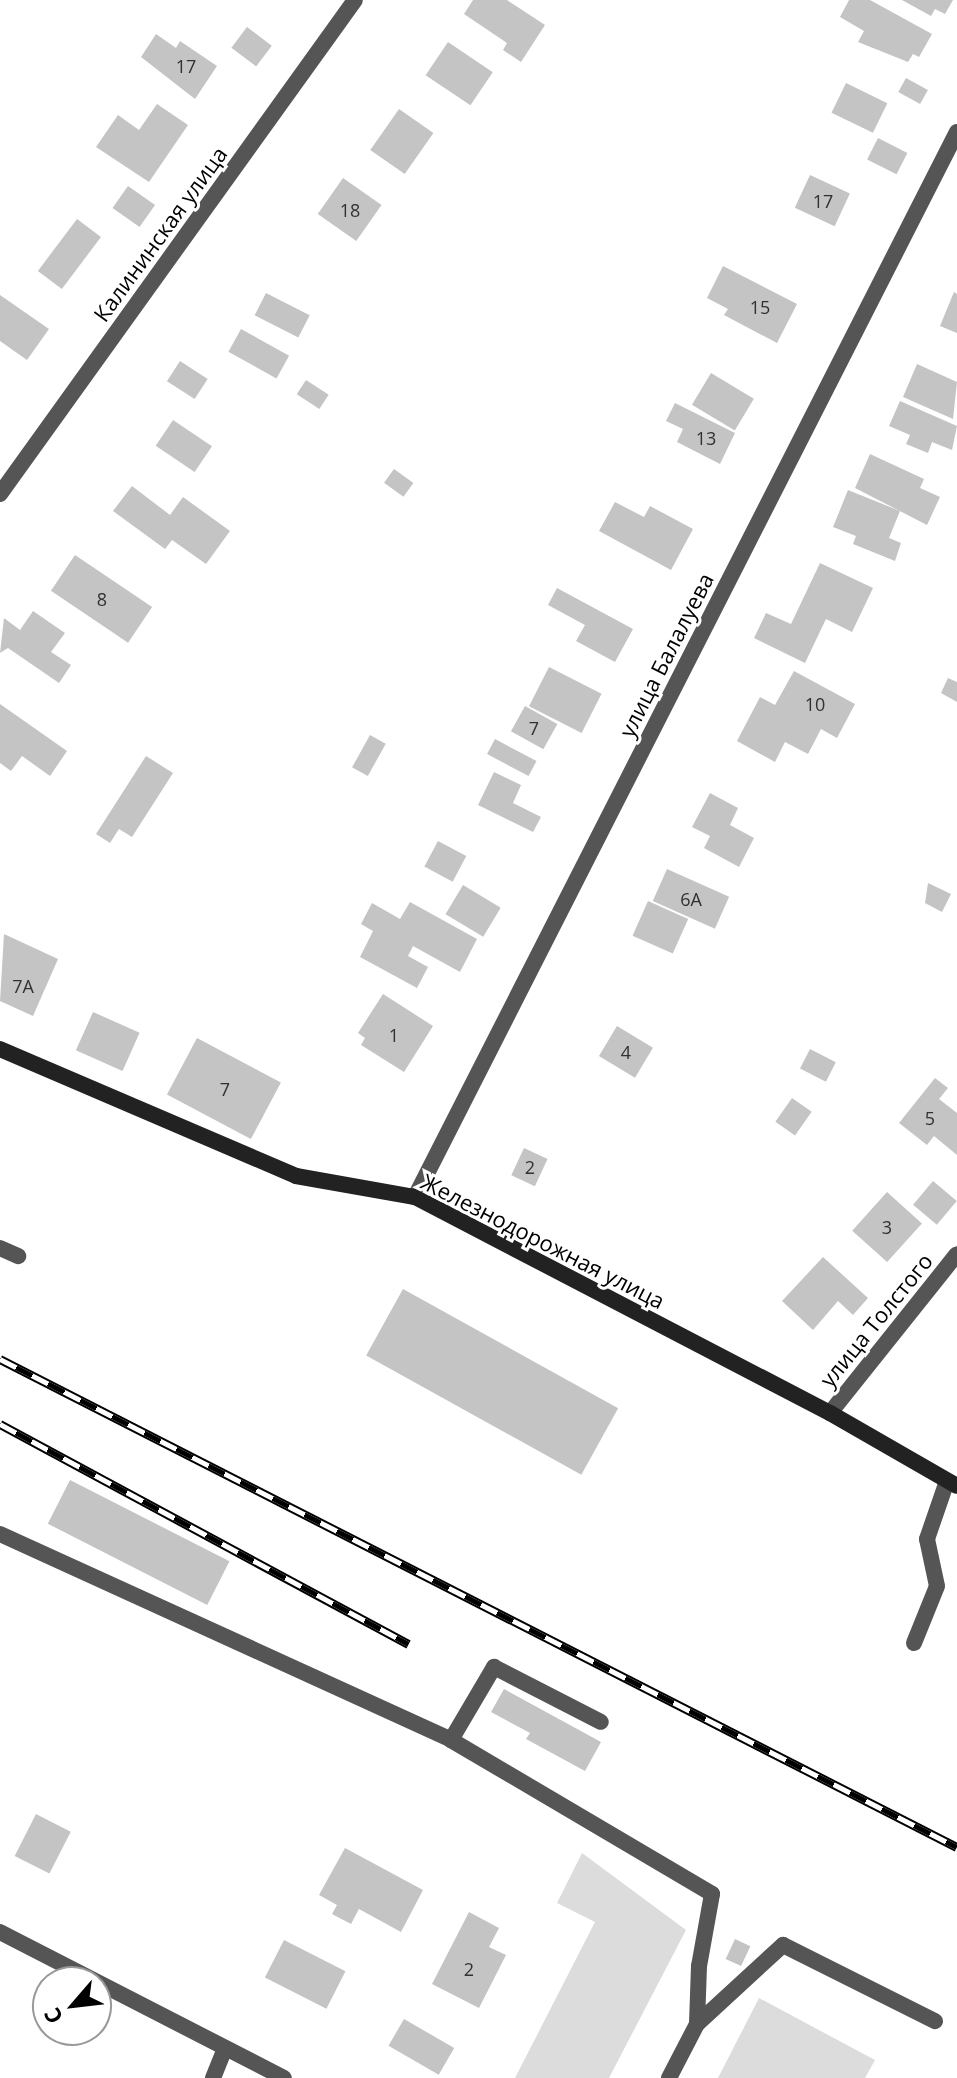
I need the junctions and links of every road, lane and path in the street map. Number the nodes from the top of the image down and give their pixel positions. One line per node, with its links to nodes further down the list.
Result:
1 (355, 0): 3 (street, Калининская улица)
2 (957, 132): 5 (street, улица Балалуева)
3 (0, 494)
4 (0, 1049): 5 (street, Железнодорожная улица)
5 (415, 1197): 9 (street, Железнодорожная улица)
6 (0, 1248): 8 (street)
7 (957, 1254): 9 (street, улица Толстого)
8 (18, 1256)
9 (830, 1413): 10 (street, Железнодорожная улица)
10 (952, 1484): 12 (street)
11 (0, 1534): 14 (street)
12 (914, 1643)
13 (601, 1722): 14 (street)
14 (451, 1740): 17 (street)
15 (0, 1932): 18 (street)
16 (935, 2021): 17 (street)
17 (697, 2024): 21 (street)
18 (225, 2049): 19 (street); 20 (street)
19 (213, 2078)
20 (284, 2078)
21 (669, 2078)

